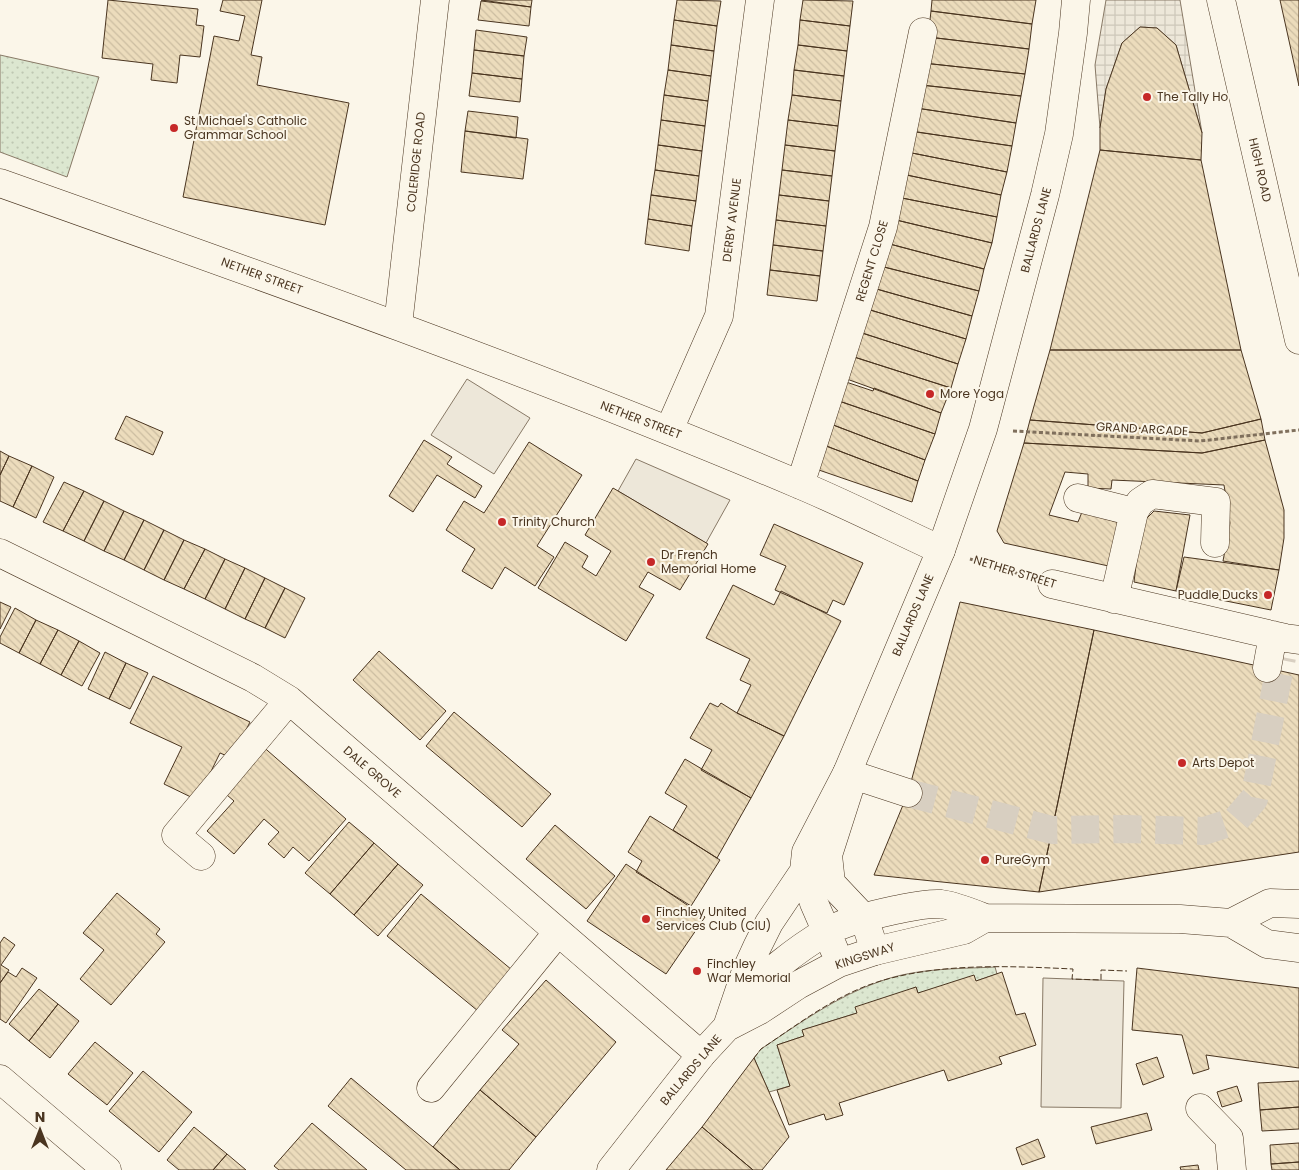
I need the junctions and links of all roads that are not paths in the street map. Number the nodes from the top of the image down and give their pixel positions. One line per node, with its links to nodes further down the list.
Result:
1 (435, 0): 7 (street, COLERIDGE ROAD)
2 (760, 0): 9 (street, DERBY AVENUE)
3 (1076, 0): 14 (street, BALLARDS LANE)
4 (1221, 0): 8 (street, HIGH ROAD)
5 (923, 32): 10 (street, REGENT CLOSE)
6 (0, 183): 7 (street, NETHER STREET)
7 (398, 325): 9 (street, NETHER STREET)
8 (1299, 340)
9 (668, 430): 10 (street, NETHER STREET)
10 (800, 485): 14 (street, NETHER STREET)
11 (1078, 498): 12 (street)
12 (1134, 512): 13 (street); 17 (street)
13 (1214, 543)
14 (941, 550): 20 (street, BALLARDS LANE)
15 (0, 554): 19 (street, DALE GROVE)
16 (1052, 584): 17 (street, NETHER STREET)
17 (1114, 599): 18 (street, NETHER STREET)
18 (1281, 648)
19 (289, 700): 22 (street); 29 (street, DALE GROVE)
20 (850, 770): 21 (street); 23 (street, BALLARDS LANE); 25 (street)
21 (910, 786)
22 (201, 856)
23 (804, 871): 28 (street); 33 (street, BALLARDS LANE)
24 (1298, 904): 27 (street)
25 (864, 918): 26 (street, KINGSWAY); 28 (street, KINGSWAY); 31 (street)
26 (985, 918): 27 (street, KINGSWAY); 31 (street, KINGSWAY)
27 (1231, 923): 30 (street, KINGSWAY)
28 (827, 931): 32 (street); 33 (street, KINGSWAY)
29 (558, 932): 34 (street, DALE GROVE); 36 (street)
30 (1299, 948)
31 (875, 951): 32 (street, KINGSWAY)
32 (839, 963): 33 (street, KINGSWAY)
33 (731, 1016): 34 (street, BALLARDS LANE)
34 (701, 1056): 39 (street, BALLARDS LANE)
35 (0, 1079): 38 (street)
36 (431, 1088)
37 (1200, 1108): 40 (street)
38 (106, 1170)
39 (611, 1170)
40 (1232, 1170)

